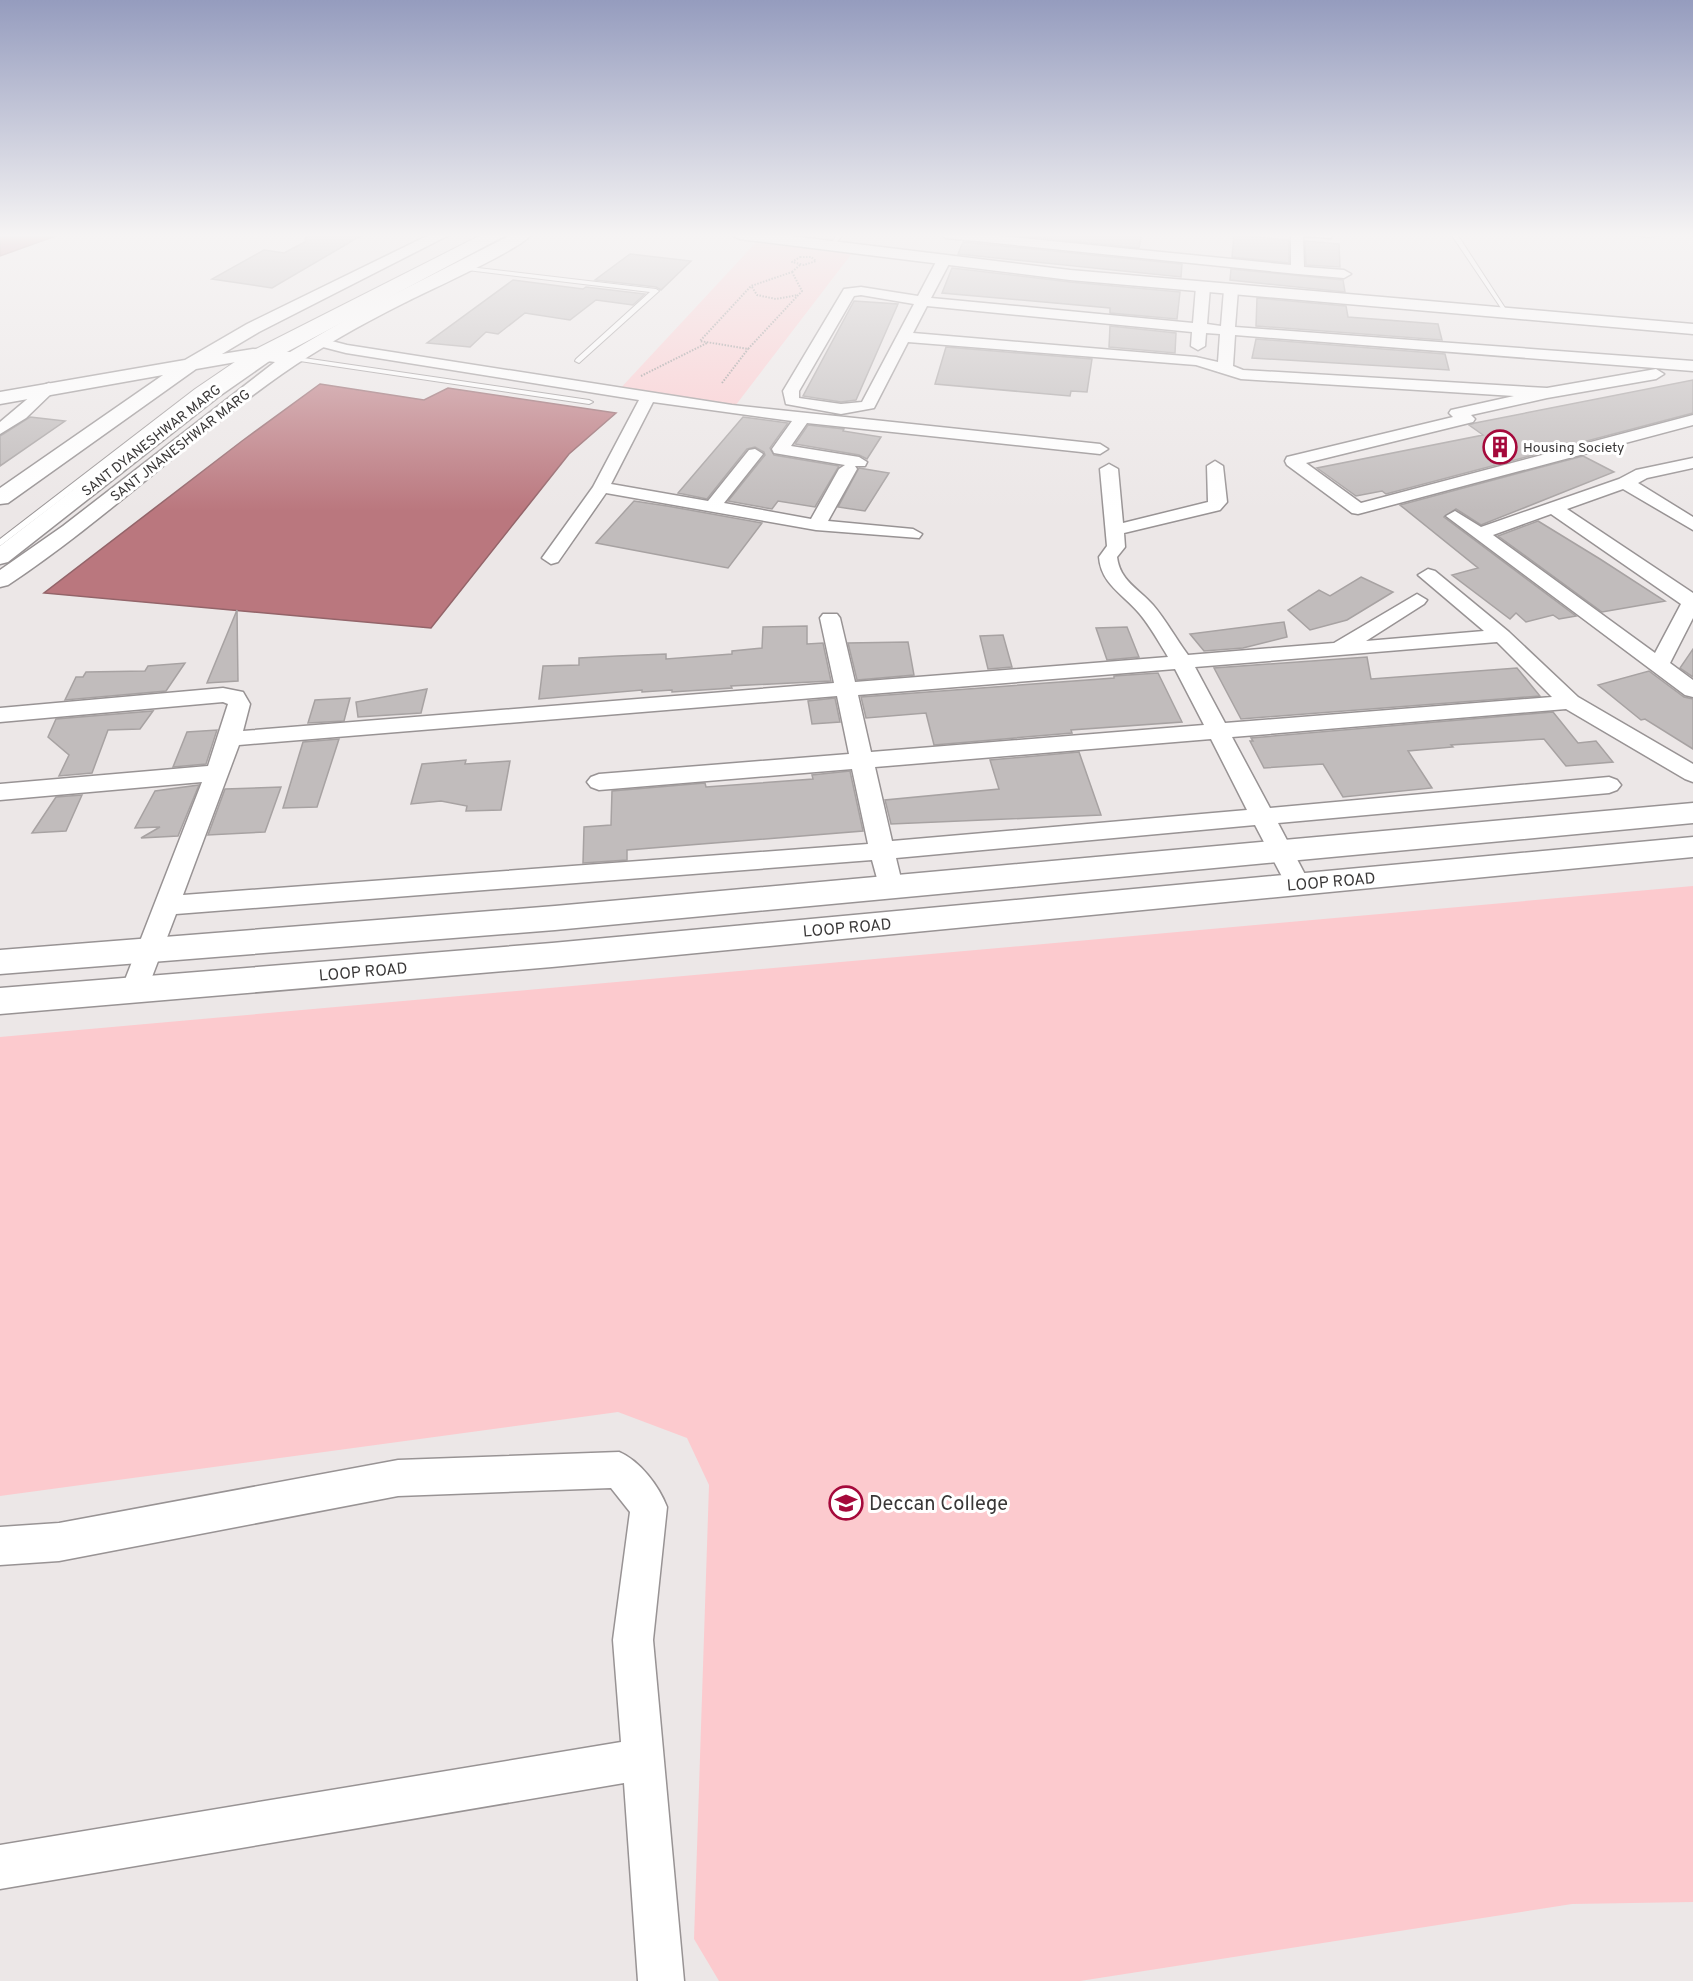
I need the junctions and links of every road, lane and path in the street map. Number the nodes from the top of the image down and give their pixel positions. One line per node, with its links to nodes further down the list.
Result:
1 (256, 326): 21 (main road)
2 (319, 326): 19 (main road, SANT DYANESHWAR MARG)
3 (321, 326): 19 (lane)
4 (324, 326): 19 (main road, SANT DYANESHWAR MARG)
5 (331, 326): 19 (main road, SANT JNANESHWAR MARG)
6 (617, 326): 22 (lane)
7 (712, 326): 18 (path)
8 (769, 326): 20 (path)
9 (829, 326): 17 (street)
10 (911, 326): 17 (street)
11 (1184, 326): 14 (street)
12 (1229, 326): 16 (street)
13 (1663, 326): 15 (main road)
14 (1200, 328): 16 (street); 23 (street)
15 (1693, 329)
16 (1229, 330): 25 (street); 26 (street)
17 (906, 337): 23 (street)
18 (708, 343): 20 (path); 27 (path)
19 (281, 349): 21 (main road, SANT DYANESHWAR MARG); 33 (street); 35 (lane); 56 (lane); 57 (main road, SANT DYANESHWAR MARG); 60 (main road, SANT JNANESHWAR MARG)
20 (748, 349): 29 (path)
21 (223, 354): 24 (main road); 30 (main road); 52 (main road, SANT DYANESHWAR MARG)
22 (579, 361)
23 (1196, 361): 26 (street)
24 (187, 367): 28 (main road); 31 (main road)
25 (1693, 367): 32 (street)
26 (1225, 368): 32 (street)
27 (639, 377)
28 (93, 383): 30 (main road); 31 (main road)
29 (722, 383)
30 (59, 387): 34 (main road); 38 (street)
31 (152, 389): 46 (main road)
32 (1547, 393): 37 (street)
33 (648, 397): 36 (street); 45 (street)
34 (0, 398)
35 (589, 402)
36 (802, 418): 39 (street); 50 (street)
37 (1693, 420)
38 (0, 429)
39 (1100, 449)
40 (755, 454): 47 (street)
41 (1693, 463): 44 (street)
42 (1215, 466): 53 (street)
43 (1108, 469): 53 (street)
44 (1625, 483): 48 (street); 51 (street)
45 (601, 487): 47 (street); 58 (street)
46 (0, 498)
47 (711, 508): 50 (street)
48 (1554, 508): 54 (street); 62 (street)
49 (1455, 516): 54 (street)
50 (816, 525): 55 (street)
51 (1693, 525)
52 (0, 530)
53 (1115, 530): 66 (street)
54 (1480, 533): 67 (street)
55 (914, 534)
56 (0, 543)
57 (0, 556)
58 (551, 558)
59 (1428, 575): 64 (street)
60 (0, 580)
61 (1417, 600): 65 (street)
62 (1692, 601): 67 (street)
63 (830, 618): 68 (street)
64 (1502, 636): 65 (street); 70 (street)
65 (1338, 649): 66 (street)
66 (1182, 662): 68 (street); 72 (street)
67 (1659, 665): 69 (street)
68 (846, 690): 73 (street); 74 (street)
69 (1693, 690)
70 (1570, 702): 72 (street); 76 (street)
71 (0, 715): 73 (street)
72 (1219, 733): 74 (street); 81 (street)
73 (230, 739): 75 (street)
74 (861, 762): 77 (street); 83 (street)
75 (215, 773): 79 (street); 87 (street)
76 (1693, 774)
77 (599, 782)
78 (1609, 785): 81 (street)
79 (0, 792)
80 (1693, 813): 84 (main road)
81 (1262, 816): 83 (street); 84 (street)
82 (1693, 847): 85 (main road, LOOP ROAD)
83 (881, 850): 86 (street); 87 (street)
84 (1281, 851): 85 (street); 86 (main road)
85 (1298, 884): 90 (main road, LOOP ROAD)
86 (890, 887): 88 (main road)
87 (167, 905): 88 (street)
88 (151, 950): 89 (main road); 90 (street)
89 (0, 962)
90 (134, 990): 91 (main road, LOOP ROAD)
91 (0, 1001)
92 (0, 1546): 93 (street)
93 (642, 1760): 94 (street); 95 (street)
94 (0, 1867)
95 (661, 1981)

